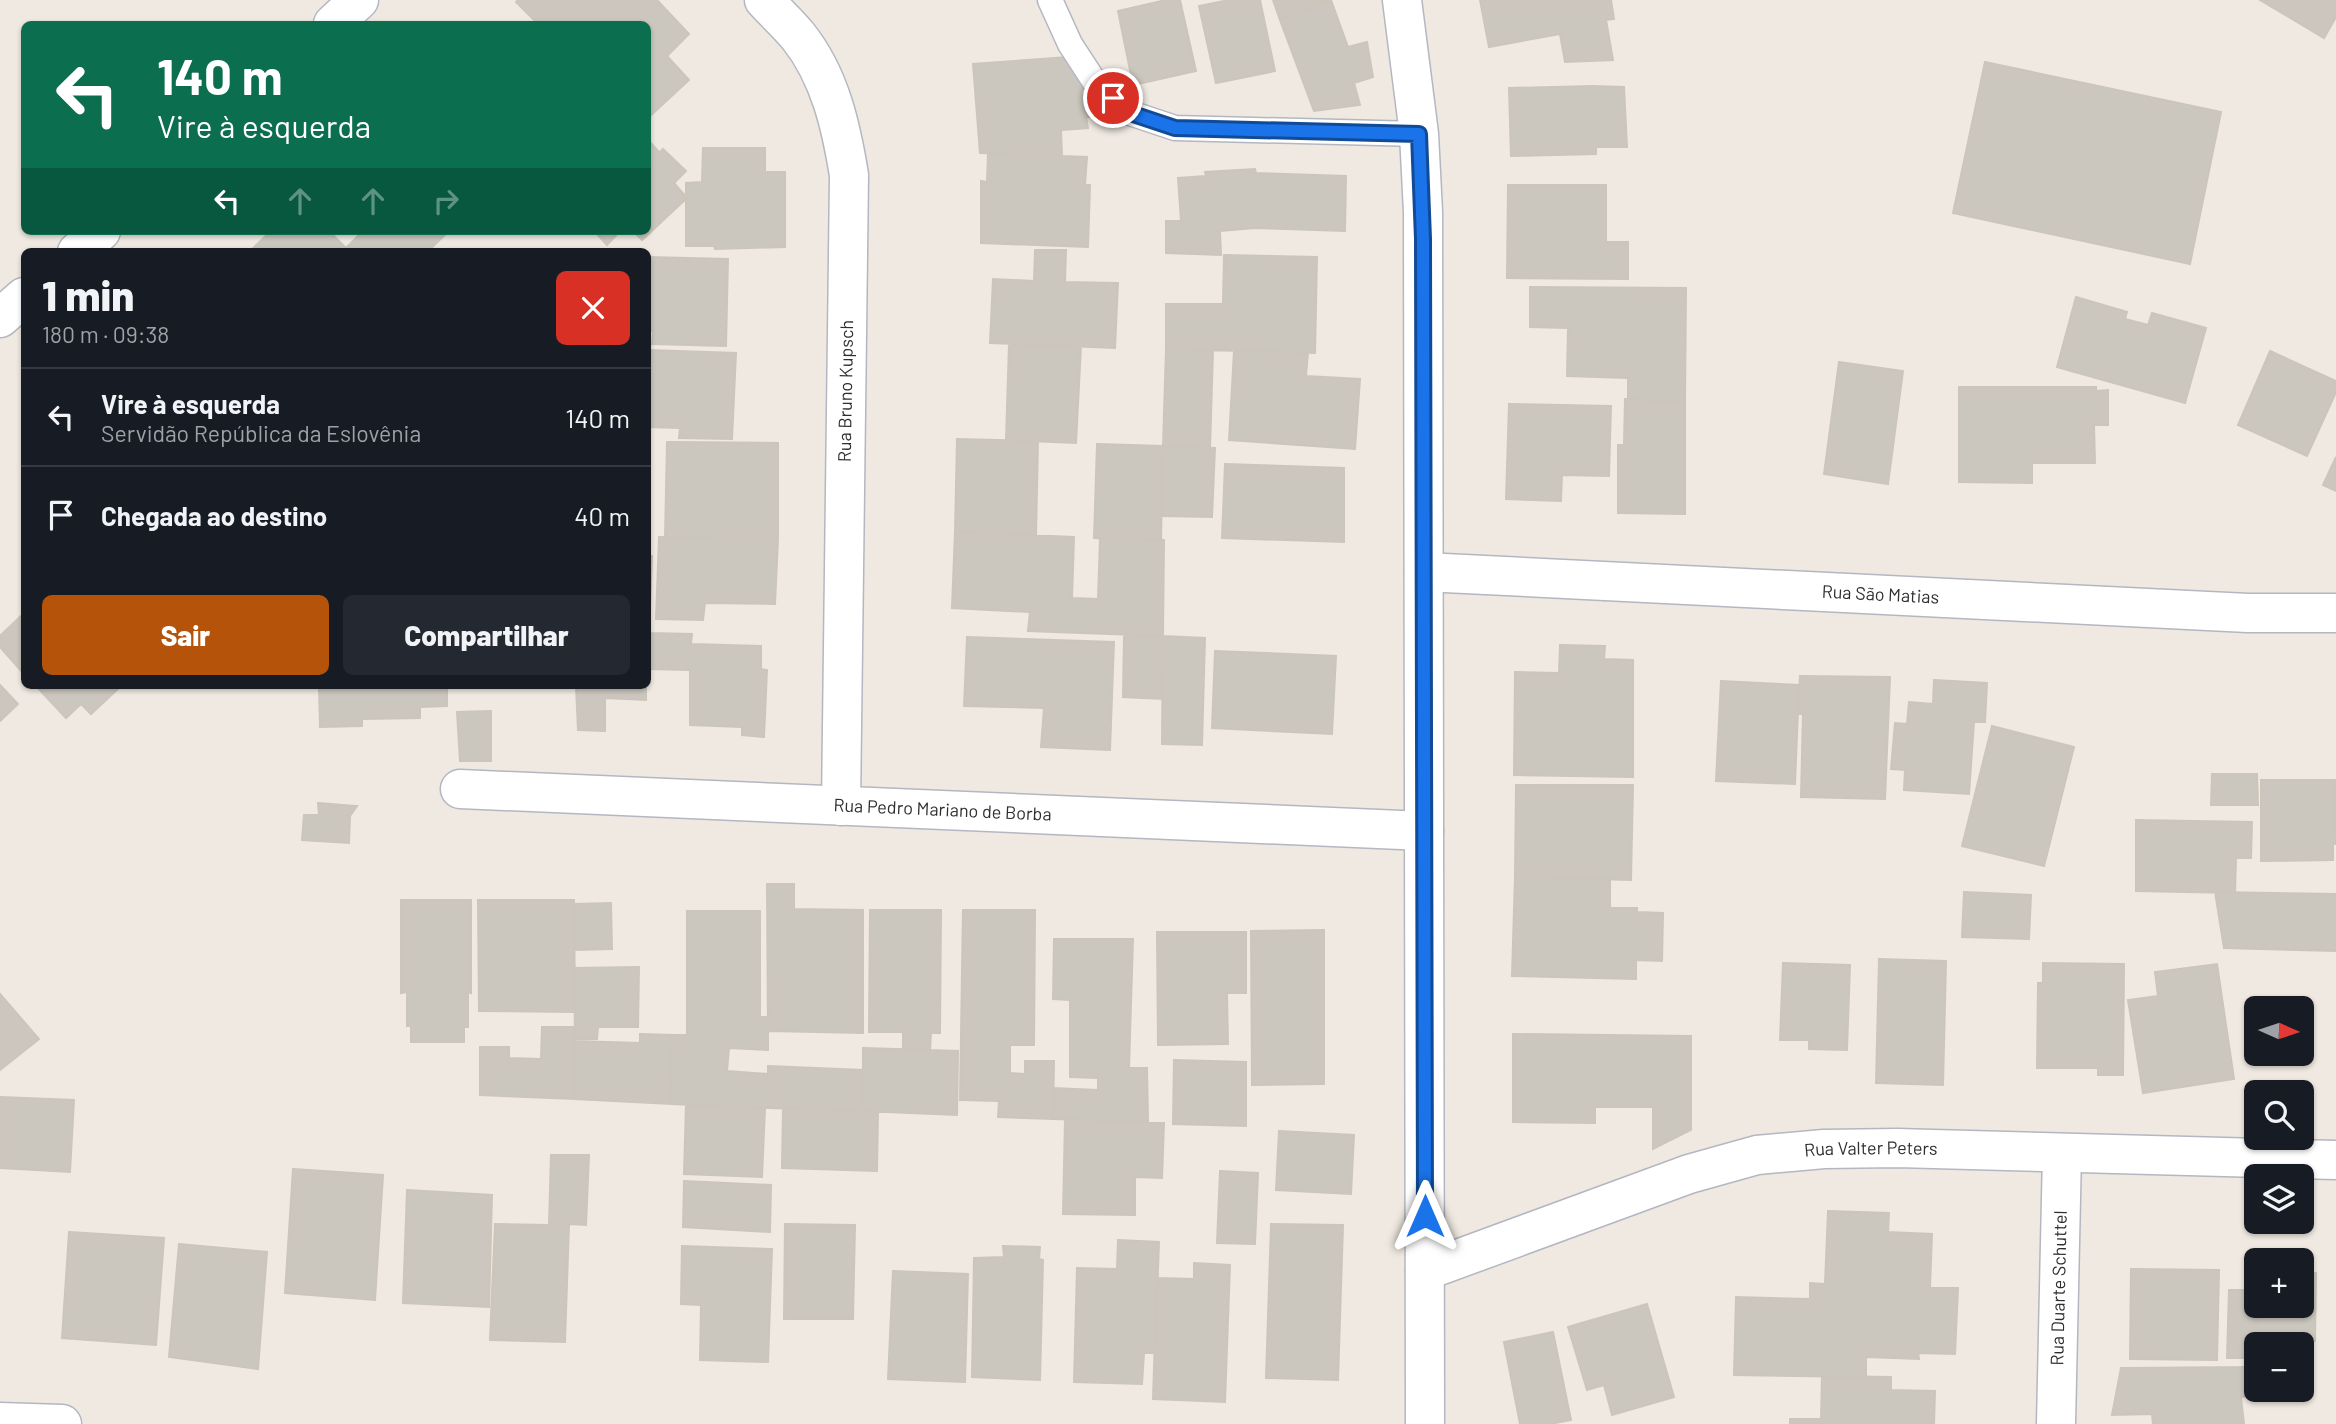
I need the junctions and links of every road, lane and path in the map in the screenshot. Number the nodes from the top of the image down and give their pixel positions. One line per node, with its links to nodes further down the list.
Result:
1 (359, 0): 5 (street)
2 (764, 0): 14 (street, Rua Bruno Kupsch)
3 (1050, 0): 6 (lane)
4 (1402, 0): 6 (street)
5 (336, 21)
6 (1419, 134): 11 (street)
7 (96, 235): 8 (street)
8 (82, 248)
9 (21, 300): 10 (street)
10 (0, 318)
11 (1424, 572): 12 (street, Rua São Matias); 15 (street)
12 (2336, 613)
13 (460, 789): 14 (street, Rua Pedro Mariano de Borba)
14 (841, 806): 15 (street, Rua Pedro Mariano de Borba)
15 (1424, 831): 18 (street)
16 (2062, 1153): 17 (street, Rua Valter Peters); 18 (street, Rua Valter Peters); 22 (street, Rua Duarte Schuttel)
17 (2336, 1160)
18 (1425, 1271): 21 (street)
19 (0, 1422): 20 (street)
20 (62, 1424)
21 (1425, 1424)
22 (2056, 1424)

